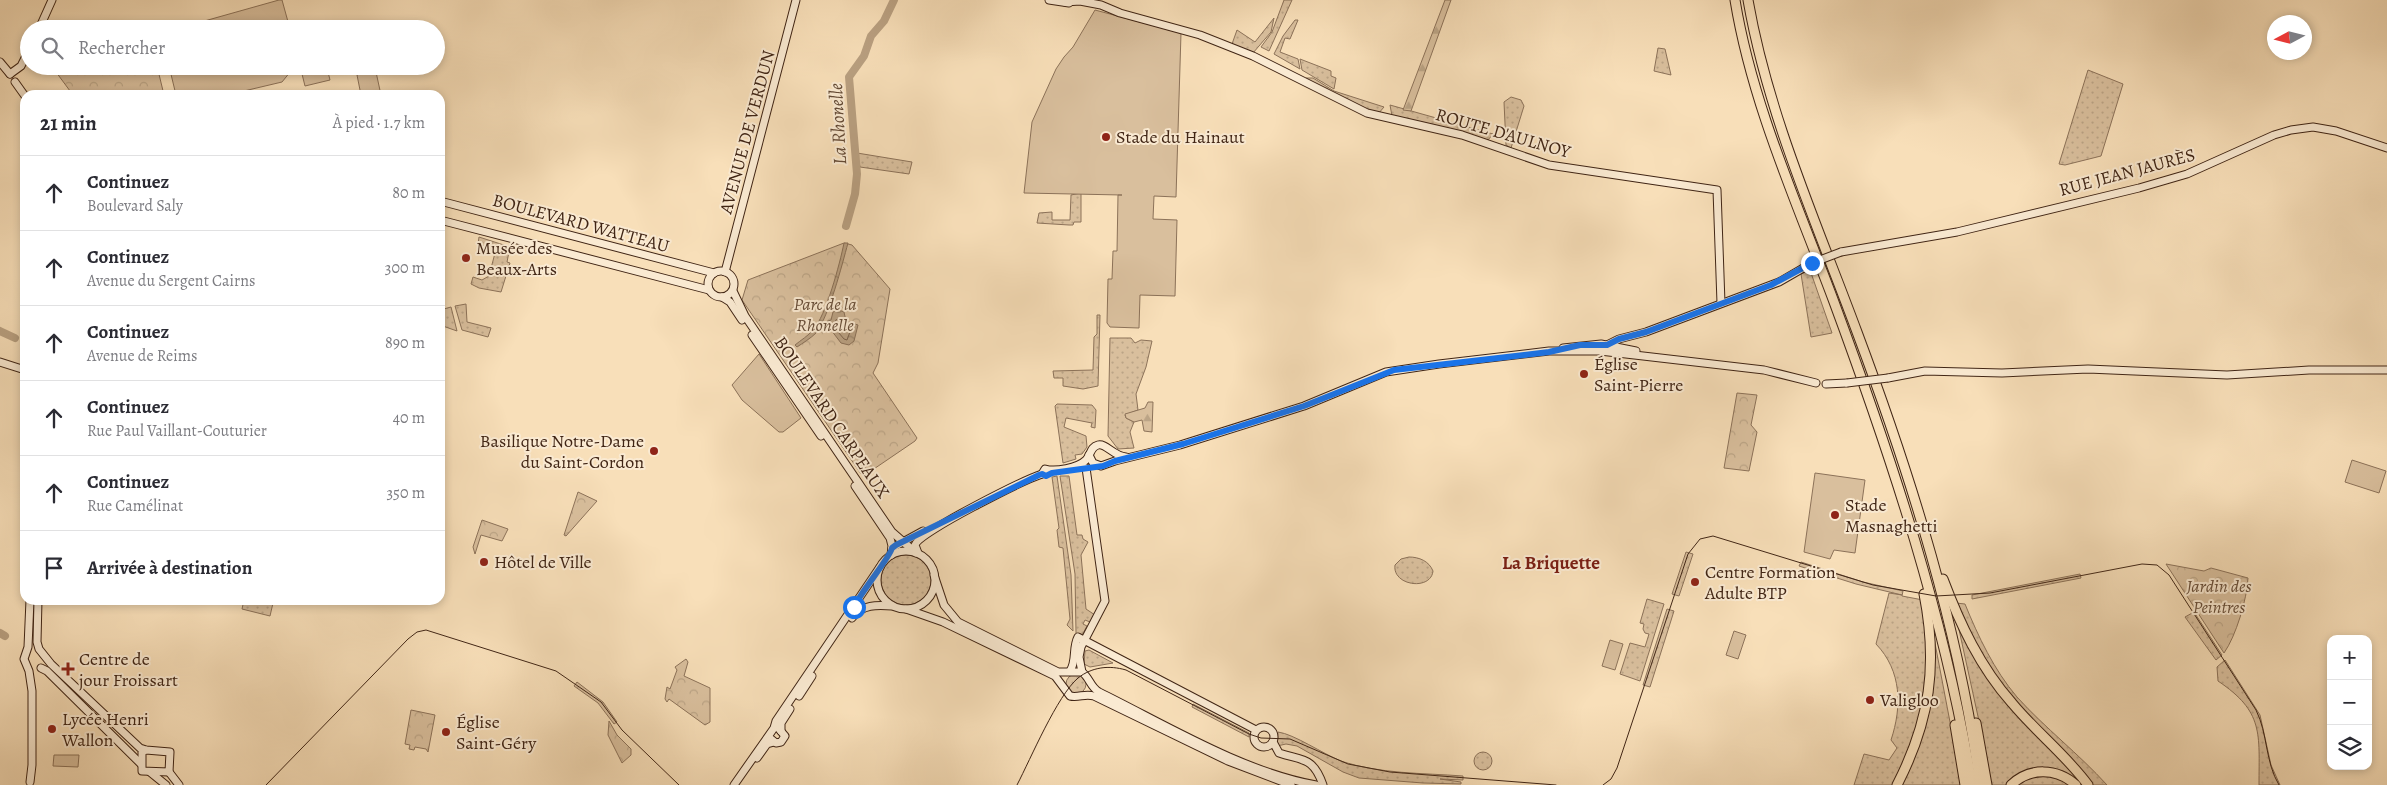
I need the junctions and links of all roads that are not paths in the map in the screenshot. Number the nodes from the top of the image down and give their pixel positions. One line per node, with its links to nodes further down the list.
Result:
1 (52, 0): 7 (street)
2 (796, 0): 15 (street, AVENUE DE VERDUN)
3 (1049, 0): 6 (street)
4 (1735, 0): 33 (highway)
5 (1748, 0): 34 (highway)
6 (1101, 5): 20 (street, ROUTE D'AULNOY)
7 (42, 20)
8 (0, 62): 10 (street)
9 (20, 66): 10 (street)
10 (13, 73): 11 (street)
11 (21, 90)
12 (2387, 148): 20 (street, RUE JEAN JAURÈS, bridge)
13 (445, 202): 16 (street, BOULEVARD WATTEAU)
14 (445, 221): 17 (street, BOULEVARD WATTEAU)
15 (725, 272): 16 (street); 18 (street)
16 (714, 273): 17 (street)
17 (709, 290): 19 (street)
18 (733, 291): 19 (street); 36 (street, BOULEVARD CARPEAUX)
19 (722, 297): 37 (street, BOULEVARD CARPEAUX)
20 (1721, 303): 21 (street, RUE JEAN JAURÈS)
21 (1607, 348): 22 (street); 22 (street); 25 (street, bridge)
22 (1549, 352): 28 (street)
23 (0, 362): 24 (street)
24 (20, 369)
25 (2387, 370)
26 (1110, 451): 27 (street); 28 (street); 29 (street)
27 (1089, 455): 30 (street); 32 (street)
28 (1133, 457): 29 (street)
29 (1108, 463): 30 (street)
30 (1096, 466): 31 (street)
31 (1086, 468): 32 (street); 47 (street)
32 (1046, 473): 35 (street)
33 (1902, 498): 42 (highway); 81 (highway)
34 (1917, 509): 40 (highway); 82 (highway)
35 (944, 522): 36 (street); 38 (street)
36 (901, 542): 37 (street); 38 (street, BOULEVARD CARPEAUX)
37 (892, 552): 38 (street); 39 (street)
38 (917, 553): 41 (street)
39 (880, 566): 45 (street); 59 (street)
40 (1939, 569): 83 (highway); 86 (highway)
41 (934, 575): 46 (street); 53 (street)
42 (1922, 584): 79 (highway); 80 (highway)
43 (30, 605): 49 (street)
44 (38, 605): 48 (street)
45 (893, 606): 46 (street); 61 (street)
46 (906, 609): 56 (street)
47 (1080, 640): 53 (street); 54 (street); 60 (street)
48 (39, 649): 49 (street); 50 (street)
49 (28, 651): 51 (street)
50 (46, 657): 52 (street); 66 (street)
51 (28, 668): 52 (street); 57 (street)
52 (39, 669): 57 (street); 68 (street)
53 (1069, 672): 54 (street); 56 (street)
54 (1082, 672): 55 (street)
55 (1089, 683): 58 (street); 77 (street)
56 (1062, 685): 58 (street)
57 (32, 691): 71 (street)
58 (1084, 694): 76 (street)
59 (774, 728): 61 (street); 62 (street)
60 (1256, 730): 64 (street); 65 (street)
61 (781, 731): 63 (street)
62 (769, 735): 63 (street); 74 (street)
63 (774, 742): 75 (street)
64 (1273, 742): 65 (street); 67 (street)
65 (1264, 747): 67 (street)
66 (146, 750): 68 (street); 70 (street)
67 (1300, 758): 78 (street)
68 (141, 764): 69 (street)
69 (150, 772): 70 (street); 72 (street)
70 (169, 772): 73 (street)
71 (30, 783)
72 (166, 785)
73 (179, 785)
74 (734, 785)
75 (738, 785)
76 (1291, 785)
77 (1314, 785)
78 (1323, 785)
79 (1897, 785)
80 (1965, 785)
81 (1972, 785)
82 (1980, 785)
83 (1987, 785)
84 (2011, 785): 85 (highway)
85 (2076, 785)
86 (2088, 785)

